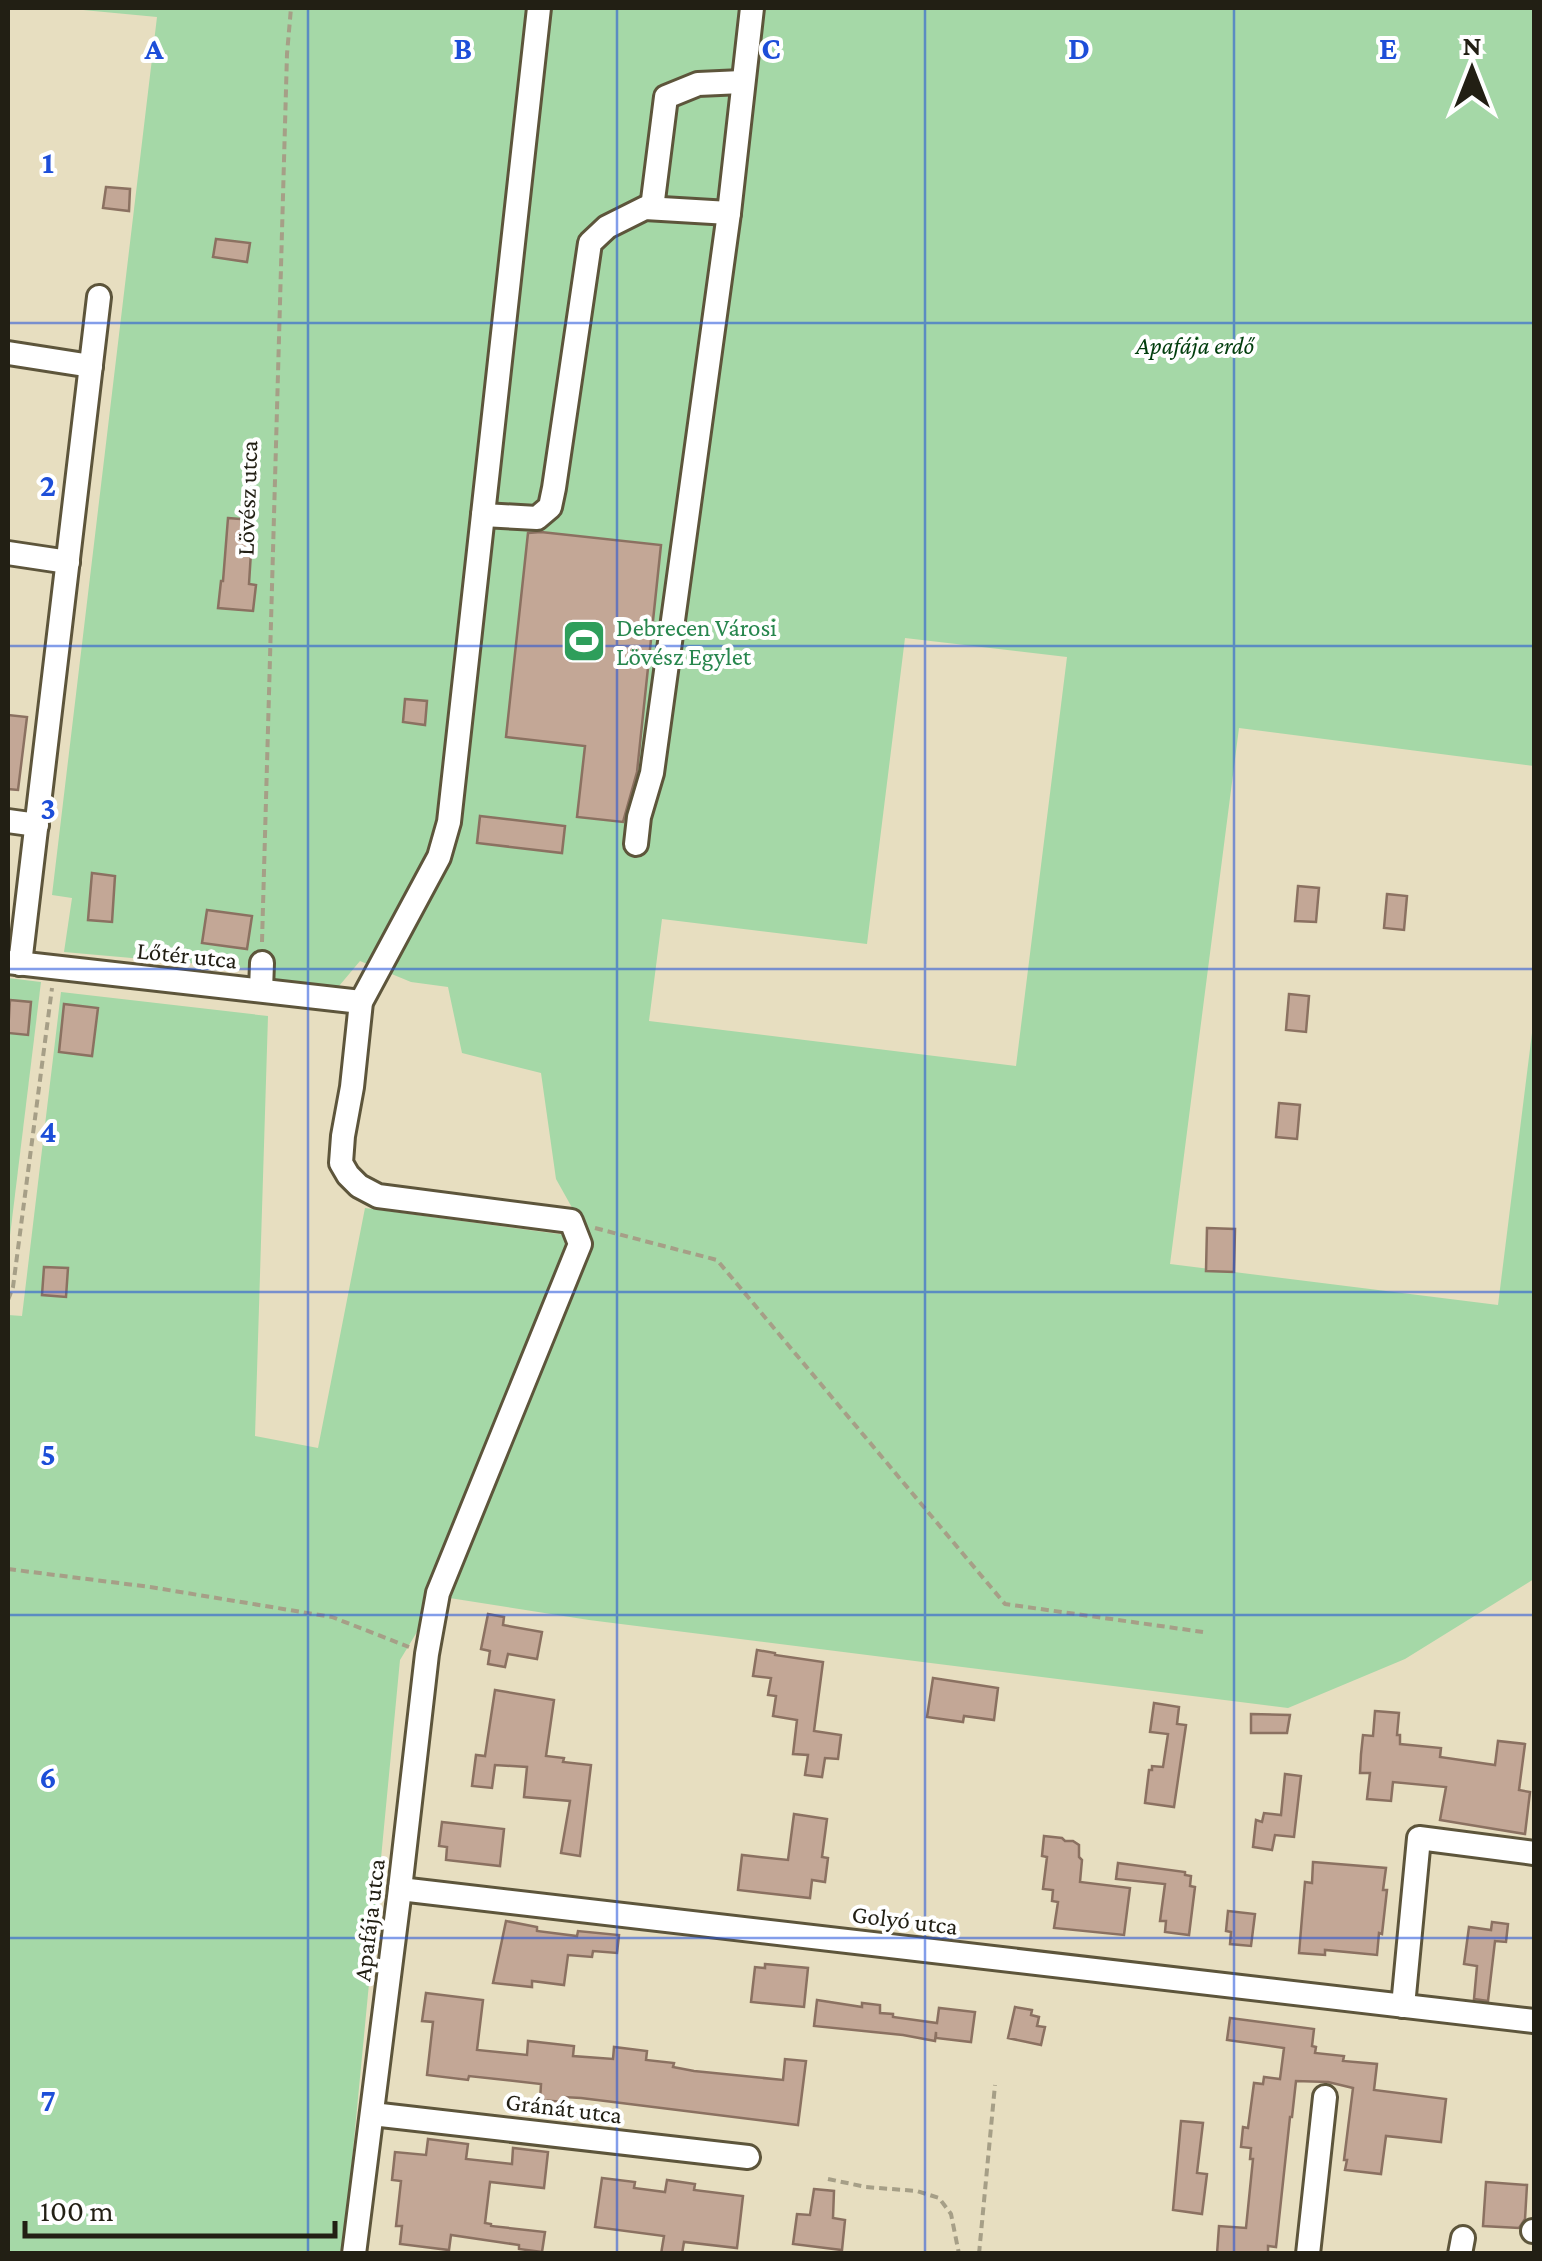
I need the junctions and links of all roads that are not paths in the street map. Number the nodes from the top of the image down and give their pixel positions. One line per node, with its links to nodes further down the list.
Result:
1 (539, 8): 9 (street)
2 (752, 8): 3 (street)
3 (742, 82): 4 (street); 5 (street)
4 (652, 208): 5 (street); 9 (street)
5 (729, 213): 14 (street)
6 (100, 298): 8 (street)
7 (8, 353): 8 (street)
8 (91, 366): 11 (street)
9 (483, 515): 18 (street)
10 (8, 553): 11 (street)
11 (68, 562): 13 (street)
12 (8, 821): 13 (street)
13 (37, 825): 15 (street)
14 (636, 844)
15 (14, 963): 17 (street, Lőtér utca)
16 (262, 963): 17 (street)
17 (261, 990): 18 (street, Lőtér utca)
18 (361, 1002): 20 (street, Apafája utca)
19 (1534, 1853): 21 (street)
20 (400, 1889): 21 (street, Golyó utca); 24 (street, Apafája utca)
21 (1403, 2006): 22 (street, Golyó utca)
22 (1534, 2021)
23 (1325, 2097): 27 (street)
24 (372, 2114): 25 (street, Gránát utca); 26 (street, Apafája utca)
25 (748, 2158)
26 (354, 2254)
27 (1308, 2254)

